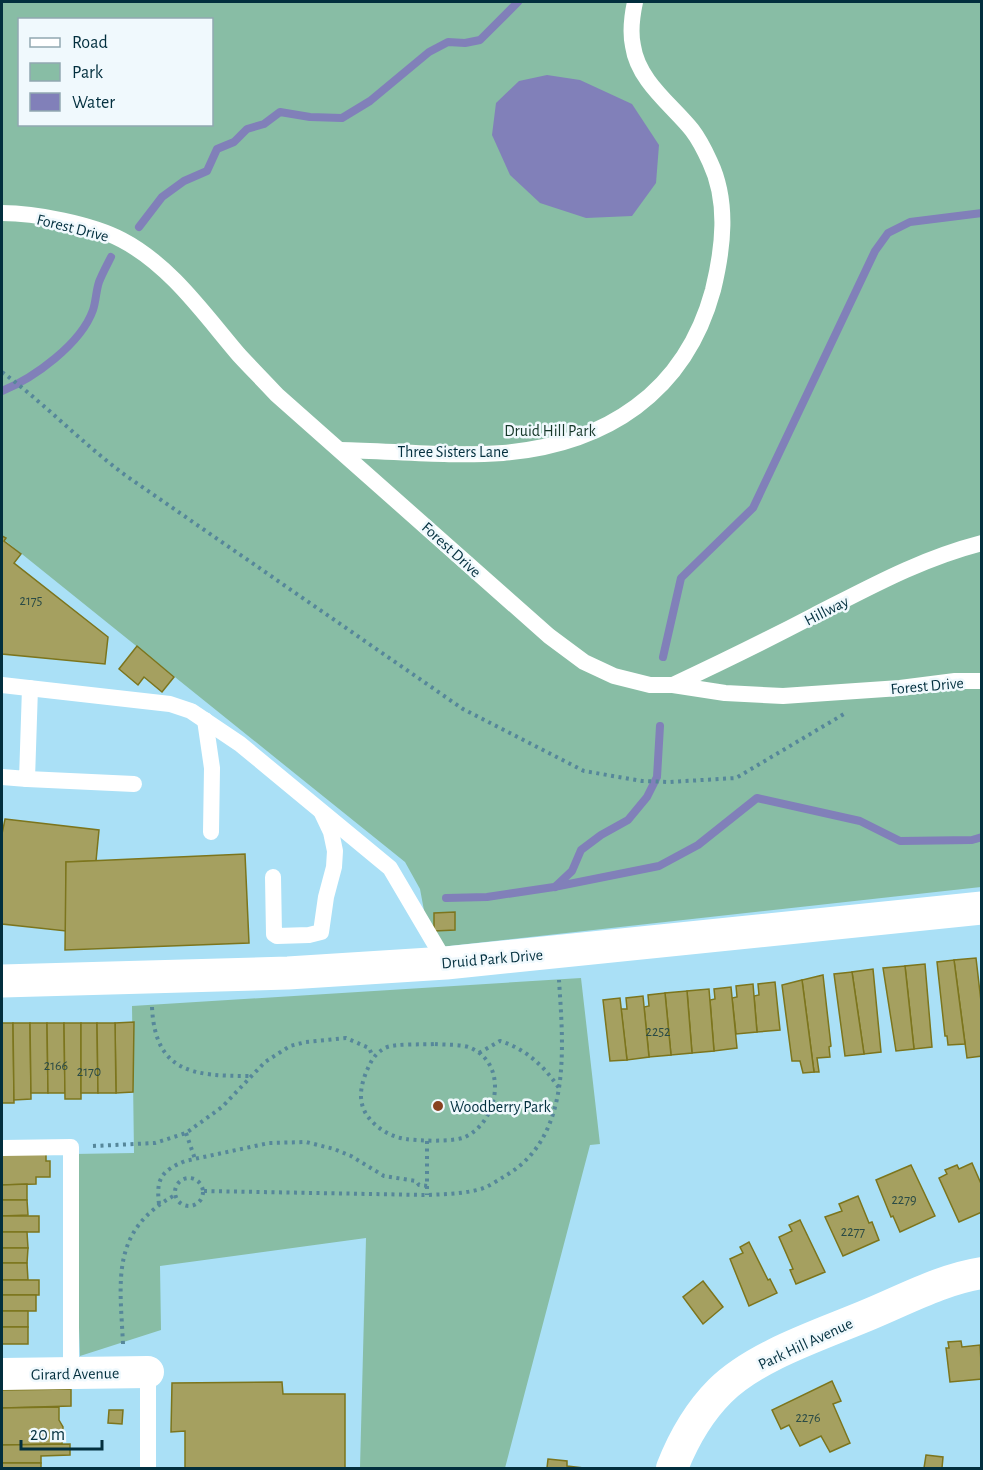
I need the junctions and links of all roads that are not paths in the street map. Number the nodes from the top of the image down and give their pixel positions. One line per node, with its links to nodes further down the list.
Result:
1 (635, 2): 3 (lane, Three Sisters Lane)
2 (2, 213): 3 (lane, Forest Drive)
3 (340, 450): 7 (lane, Forest Drive)
4 (981, 543): 7 (lane, Hillway)
5 (981, 681): 7 (lane, Forest Drive)
6 (2, 685): 8 (lane)
7 (673, 685)
8 (30, 688): 9 (lane); 11 (lane)
9 (205, 720): 13 (lane); 14 (lane)
10 (2, 777): 11 (lane)
11 (27, 779): 12 (lane)
12 (134, 784)
13 (320, 810): 15 (lane); 17 (lane)
14 (211, 832)
15 (273, 877)
16 (981, 908): 17 (main road, Druid Park Drive)
17 (446, 963): 18 (main road, Druid Park Drive)
18 (2, 981)
19 (2, 1148): 22 (lane)
20 (981, 1273): 25 (street, Park Hill Avenue)
21 (136, 1372): 22 (street, Girard Avenue); 24 (lane)
22 (70, 1373): 23 (street, Girard Avenue)
23 (2, 1374)
24 (148, 1468)
25 (672, 1468)

